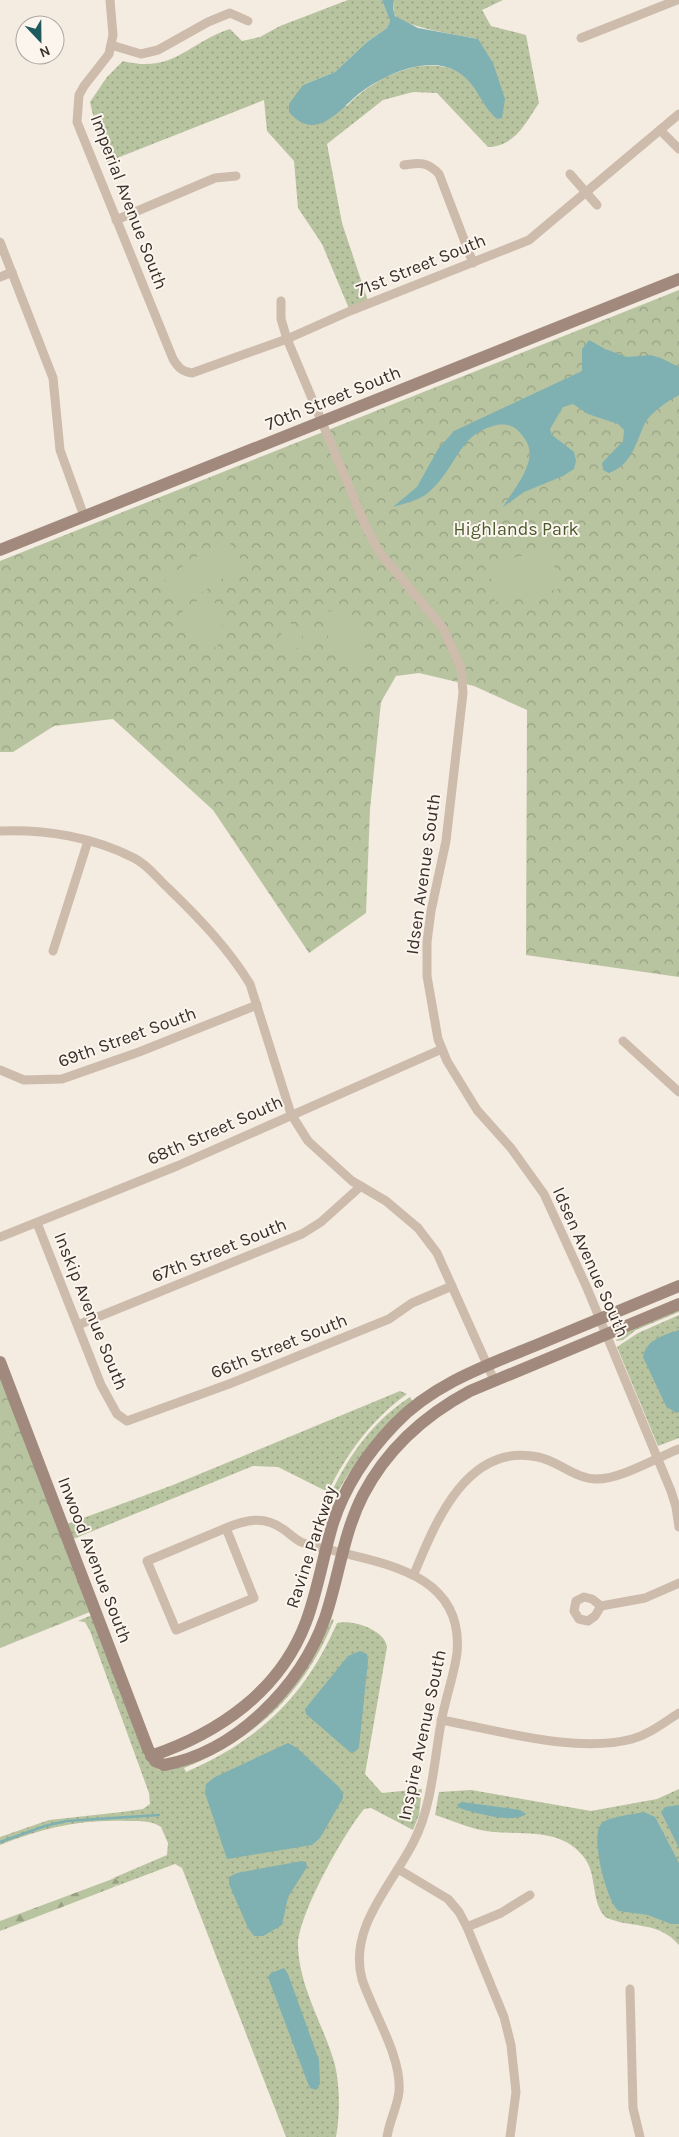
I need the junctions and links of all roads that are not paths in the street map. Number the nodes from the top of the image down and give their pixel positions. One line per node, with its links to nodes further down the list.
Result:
1 (110, 0): 5 (street, Imperial Avenue South)
2 (677, 0): 4 (street)
3 (248, 21): 5 (street)
4 (581, 38)
5 (111, 45): 14 (street, Imperial Avenue South)
6 (679, 114): 7 (street, 71st Street South)
7 (660, 130): 8 (street); 12 (street, 71st Street South)
8 (679, 149)
9 (404, 164): 16 (street)
10 (570, 174): 12 (street)
11 (236, 176): 14 (street)
12 (586, 192): 13 (street); 16 (street, 71st Street South)
13 (597, 206)
14 (116, 220): 21 (street, Imperial Avenue South)
15 (0, 242): 17 (street)
16 (473, 263): 22 (street, 71st Street South)
17 (12, 272): 18 (street); 24 (street)
18 (0, 277)
19 (679, 279): 23 (street, 70th Street South)
20 (281, 301): 22 (street, Idsen Avenue South)
21 (162, 334): 22 (street, 71st Street South)
22 (287, 339): 23 (street, Idsen Avenue South)
23 (322, 421): 24 (street, 70th Street South); 31 (street, Idsen Avenue South)
24 (84, 516): 25 (street, 70th Street South)
25 (0, 550)
26 (0, 831): 27 (street)
27 (88, 841): 28 (street); 29 (street)
28 (53, 951)
29 (257, 1005): 32 (street, 69th Street South); 34 (street)
30 (623, 1041): 33 (street)
31 (442, 1049): 34 (street, 68th Street South); 41 (street, Idsen Avenue South)
32 (4, 1072)
33 (679, 1092)
34 (291, 1114): 35 (street); 36 (street, 68th Street South)
35 (361, 1186): 38 (street); 42 (street, 67th Street South)
36 (36, 1223): 37 (street, 68th Street South); 42 (street, Inskip Avenue South)
37 (0, 1237)
38 (452, 1286): 45 (street); 47 (street, 66th Street South)
39 (679, 1286): 41 (street, Ravine Parkway)
40 (679, 1304): 43 (street, Ravine Parkway)
41 (600, 1319): 43 (street, Idsen Avenue South); 45 (street, Ravine Parkway)
42 (78, 1325): 47 (street, Inskip Avenue South)
43 (606, 1334): 46 (street, Ravine Parkway); 49 (street, Idsen Avenue South)
44 (0, 1362): 59 (street, Inwood Avenue South)
45 (488, 1365): 46 (street); 52 (street, Ravine Parkway)
46 (494, 1380): 53 (street, Ravine Parkway)
47 (116, 1412)
48 (679, 1449): 49 (street)
49 (657, 1458): 50 (street, Idsen Avenue South); 54 (street)
50 (679, 1526)
51 (226, 1528): 51 (street, Inspire Avenue South); 52 (street, Inspire Avenue South)
52 (326, 1549): 53 (street, Inspire Avenue South); 59 (street, Ravine Parkway)
53 (342, 1553): 54 (street, Inspire Avenue South); 59 (street, Ravine Parkway)
54 (414, 1574): 58 (street, Inspire Avenue South)
55 (679, 1583): 56 (street)
56 (601, 1606)
57 (679, 1713): 58 (street)
58 (441, 1720): 60 (street, Inspire Avenue South)
59 (151, 1756)
60 (398, 1869): 62 (street); 64 (street, Inspire Avenue South)
61 (530, 1895): 62 (street)
62 (467, 1927): 65 (street)
63 (630, 1989): 66 (street)
64 (386, 2137)
65 (510, 2137)
66 (640, 2137)

